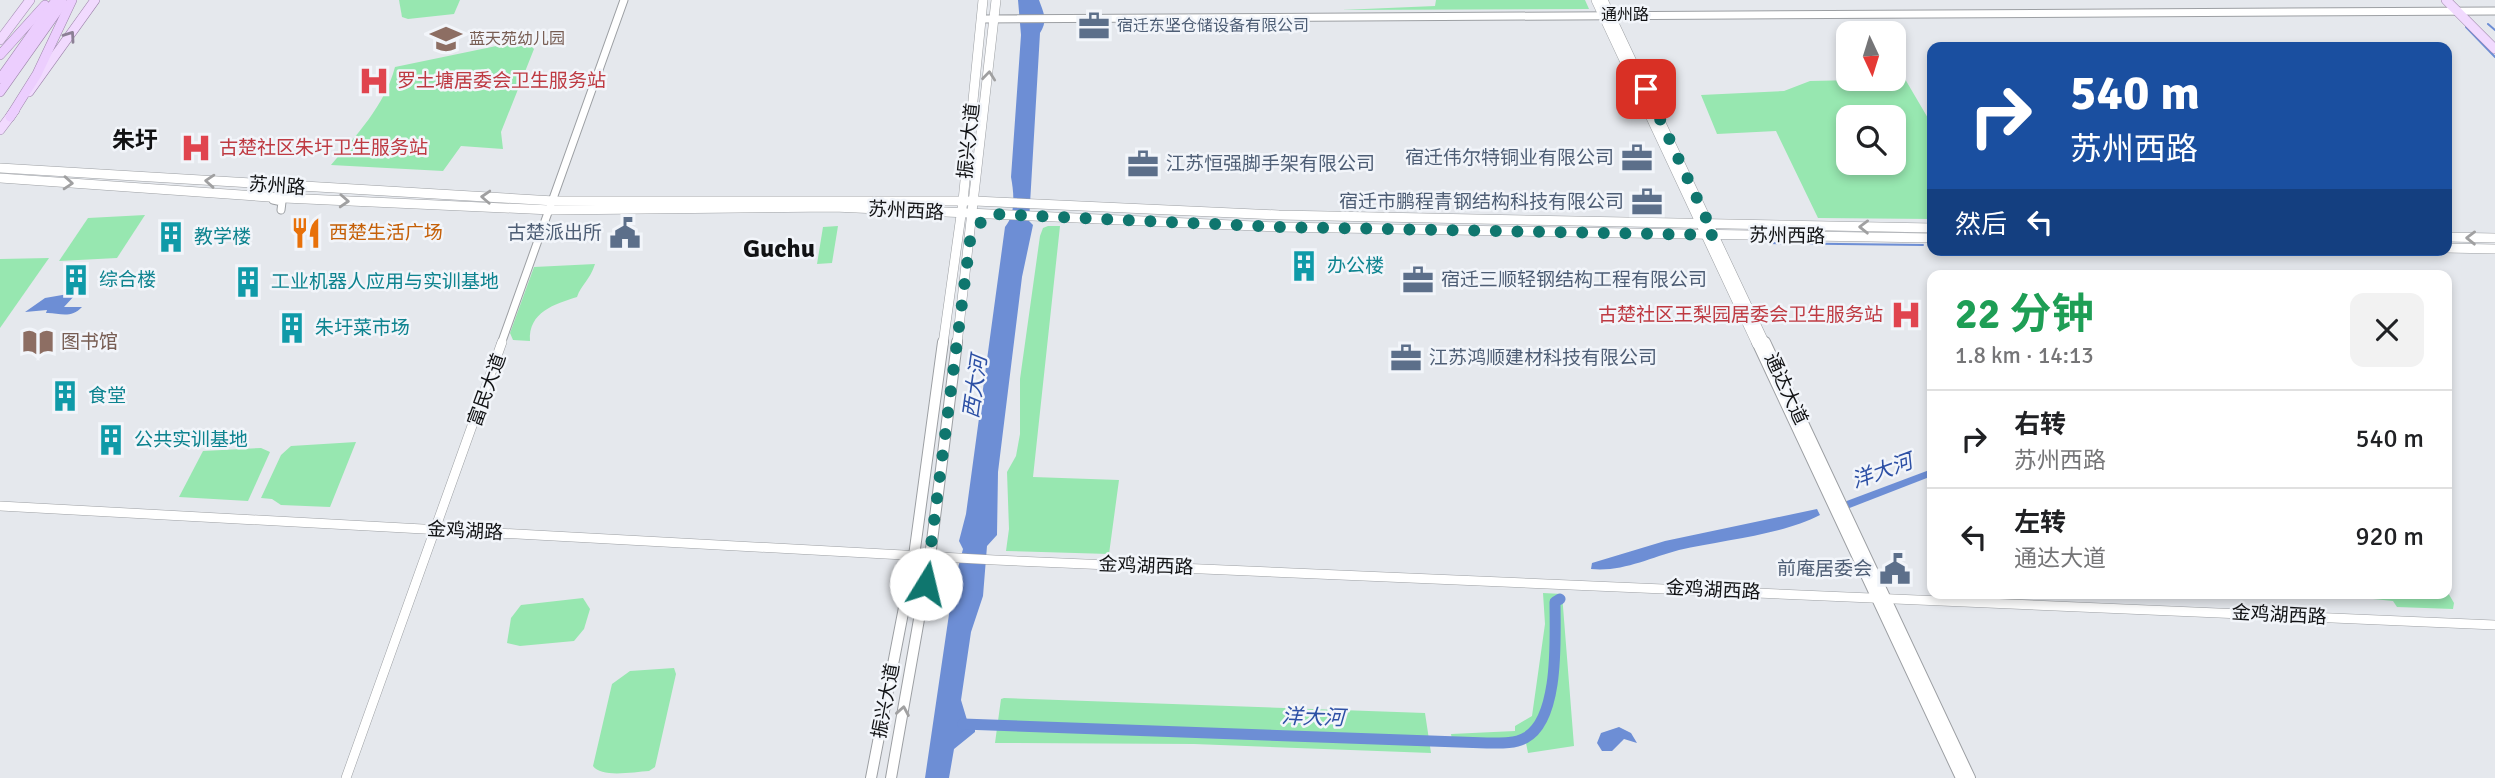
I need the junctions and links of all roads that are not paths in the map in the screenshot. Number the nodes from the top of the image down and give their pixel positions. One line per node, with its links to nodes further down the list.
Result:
1 (30, 0): 19 (main road)
2 (48, 0): 22 (highway)
3 (56, 0): 23 (highway)
4 (65, 0): 24 (highway)
5 (72, 0): 25 (highway)
6 (96, 0): 25 (main road, one-way to 6)
7 (624, 0): 36 (street, 富民大道)
8 (983, 0): 17 (main road, 振兴大道)
9 (996, 0): 18 (main road, 振兴大道)
10 (1596, 0): 16 (main road, 通达大道)
11 (1604, 0): 16 (main road, 通达大道)
12 (2446, 0): 14 (main road)
13 (2453, 0): 14 (main road)
14 (2460, 10): 15 (street, 通州路); 16 (street, 通州路); 20 (main road); 21 (main road)
15 (2495, 11)
16 (1607, 16): 18 (street, 通州路); 43 (main road, 通达大道)
17 (981, 19): 18 (street, 通州路); 30 (main road, 振兴大道)
18 (995, 19): 29 (main road, 振兴大道, one-way to 18)
19 (0, 40)
20 (2495, 42)
21 (2495, 49)
22 (0, 55)
23 (0, 79)
24 (0, 92)
25 (10, 117): 26 (main road)
26 (0, 130)
27 (2, 167): 36 (main road, 苏州路, one-way to 27)
28 (1, 178): 31 (main road, 苏州路, one-way to 31)
29 (977, 185): 34 (main road, 振兴大道); 35 (main road)
30 (964, 188): 32 (main road); 33 (main road, 振兴大道)
31 (204, 192): 36 (main road, 苏州路, one-way to 36); 37 (street)
32 (944, 201): 33 (main road, 苏州西路); 36 (main road, 苏州西路); 39 (main road)
33 (962, 201): 34 (main road, 苏州西路); 40 (main road, 振兴大道)
34 (975, 201): 35 (main road, 苏州西路); 41 (main road, 振兴大道)
35 (998, 202): 43 (main road, 苏州西路)
36 (552, 206): 38 (main road, 苏州西路); 54 (street, 富民大道)
37 (281, 210)
38 (928, 212): 39 (main road, 苏州西路); 46 (main road)
39 (939, 212): 40 (main road, 苏州西路)
40 (961, 213): 41 (main road, 苏州西路); 46 (main road, 振兴大道)
41 (974, 214): 42 (main road, 苏州西路); 50 (main road, 振兴大道)
42 (995, 214): 45 (main road, 苏州西路); 50 (main road)
43 (1705, 224): 44 (main road, 苏州西路, one-way to 43); 45 (main road, 通达大道)
44 (1927, 228)
45 (1710, 235): 48 (main road, 苏州西路); 57 (main road, 通达大道)
46 (958, 237): 55 (main road, 振兴大道)
47 (2452, 237): 49 (main road, one-way to 47)
48 (1927, 238)
49 (2495, 238)
50 (970, 241): 56 (main road, 振兴大道)
51 (2452, 248): 52 (main road)
52 (2495, 249)
53 (0, 506): 54 (street, 金鸡湖路)
54 (436, 530): 55 (street, 金鸡湖路); 59 (street, 富民大道)
55 (914, 556): 56 (street, 金鸡湖路); 60 (main road, 振兴大道)
56 (930, 557): 57 (street, 金鸡湖西路); 61 (main road, 振兴大道, one-way to 56)
57 (1879, 597): 58 (street, 金鸡湖西路); 62 (main road, 通达大道); 63 (main road, 通达大道)
58 (2495, 625)
59 (346, 778)
60 (871, 778)
61 (891, 778)
62 (1961, 778)
63 (1970, 778)

